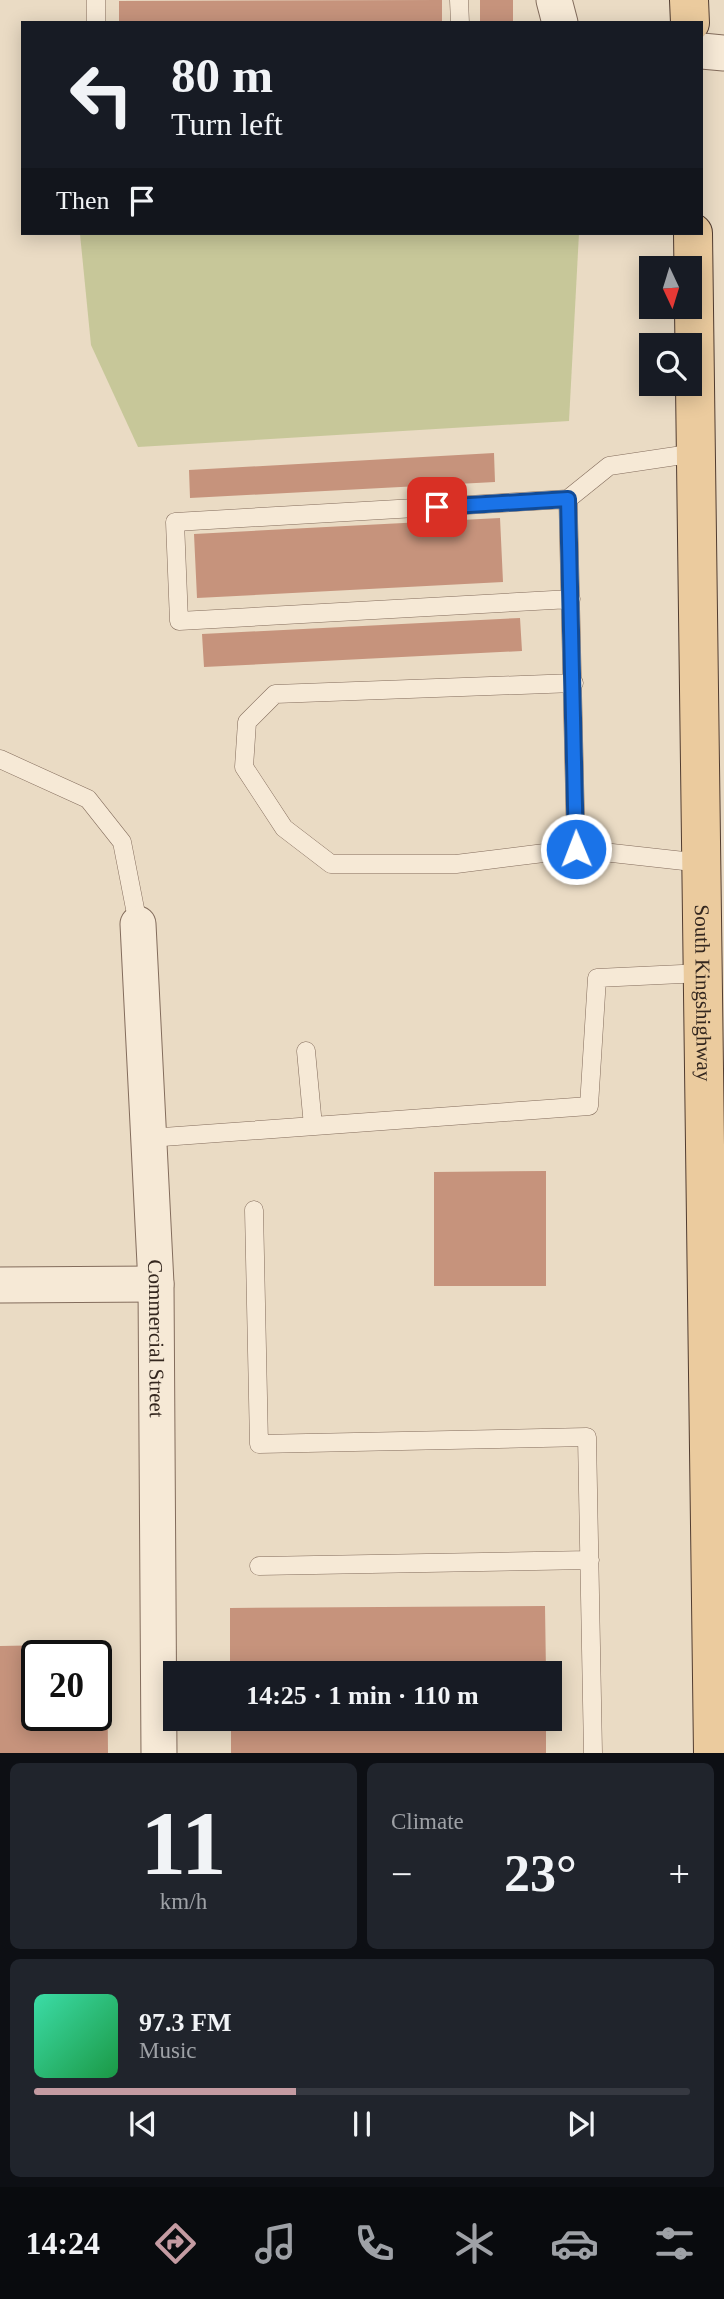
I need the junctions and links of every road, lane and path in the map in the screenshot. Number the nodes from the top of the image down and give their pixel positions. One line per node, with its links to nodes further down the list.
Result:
1 (96, 0): 5 (lane)
2 (459, 0): 6 (lane)
3 (554, 0): 7 (street)
4 (689, 0): 8 (main road)
5 (96, 21)
6 (460, 21)
7 (560, 21)
8 (690, 21)
9 (703, 51): 10 (street)
10 (724, 53)
11 (693, 235): 12 (main road, South Kingshighway)
12 (696, 453): 13 (lane); 18 (main road, South Kingshighway)
13 (568, 499): 14 (lane); 14 (lane)
14 (571, 599): 15 (lane)
15 (574, 683): 17 (lane); 17 (lane)
16 (0, 759): 19 (lane)
17 (576, 849): 18 (lane)
18 (702, 863): 20 (main road, South Kingshighway)
19 (138, 924): 23 (street, Commercial Street)
20 (703, 972): 22 (lane); 27 (main road, South Kingshighway)
21 (306, 1051): 22 (lane)
22 (313, 1126): 23 (lane)
23 (149, 1138): 25 (street, Commercial Street)
24 (254, 1210): 28 (lane)
25 (156, 1284): 26 (street); 30 (street, Commercial Street)
26 (0, 1285)
27 (715, 1343): 32 (main road, South Kingshighway)
28 (590, 1560): 29 (lane); 31 (lane)
29 (259, 1566)
30 (159, 1753)
31 (593, 1753)
32 (712, 1753)

